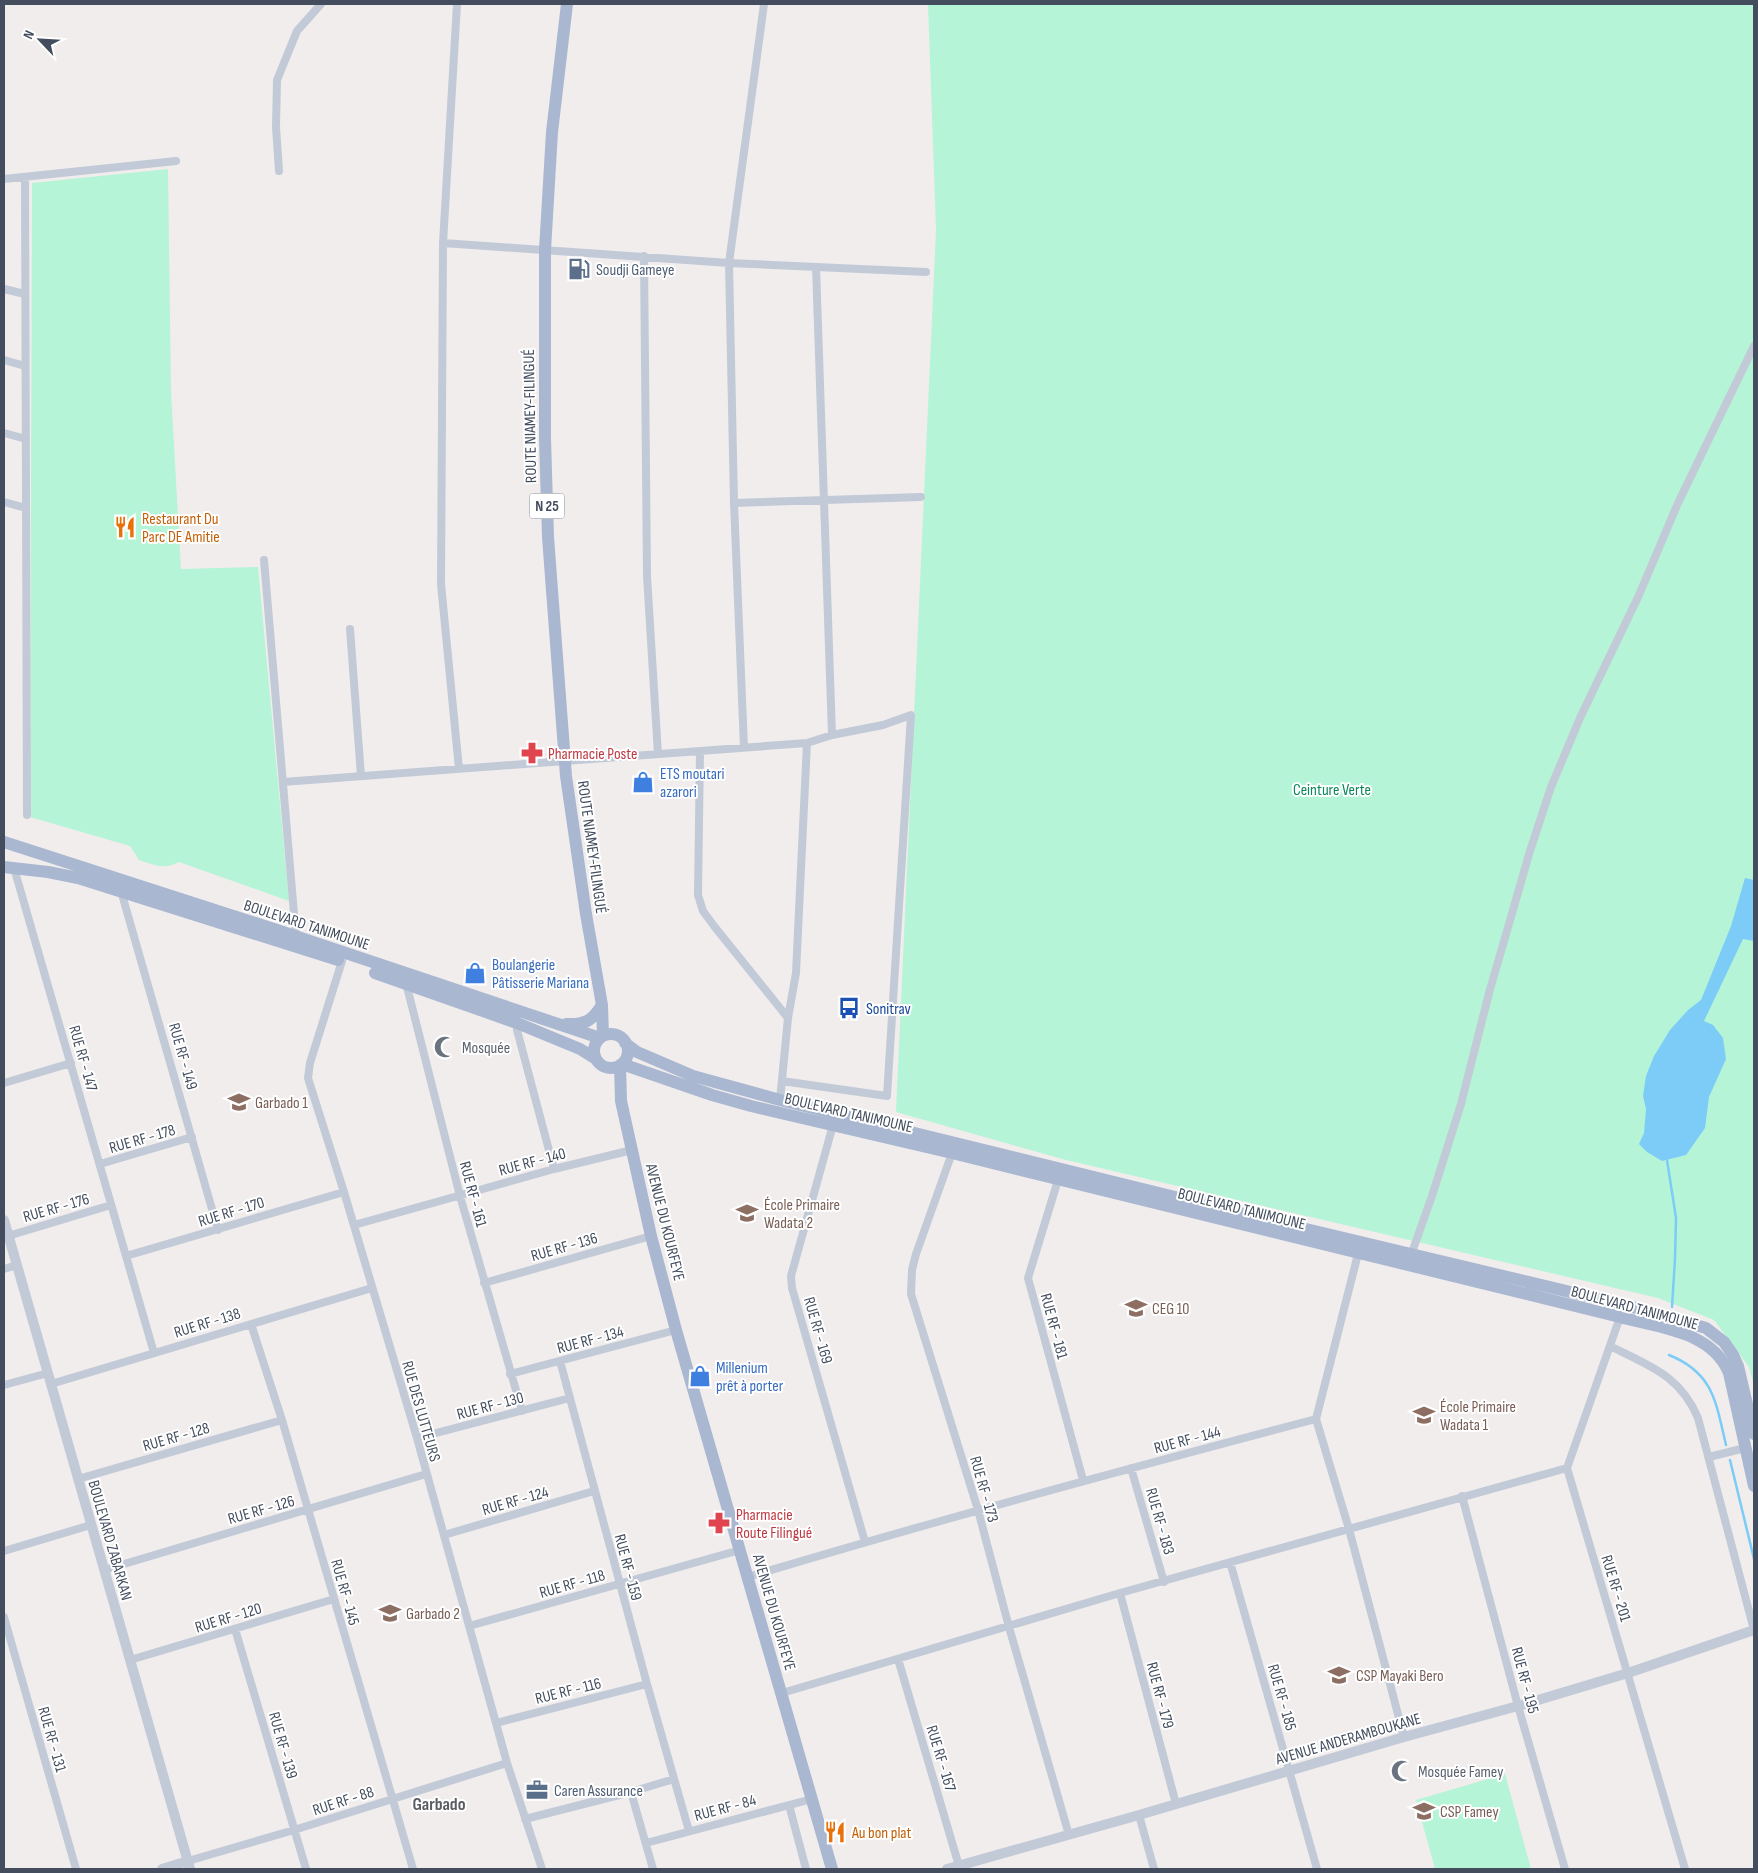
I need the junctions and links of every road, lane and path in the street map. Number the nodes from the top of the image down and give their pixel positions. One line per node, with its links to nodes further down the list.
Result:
1 (322, 4): 6 (street)
2 (457, 4): 9 (street)
3 (568, 4): 10 (main road, ROUTE NIAMEY-FILINGUÉ / N 25)
4 (764, 4): 12 (street)
5 (176, 160): 7 (street)
6 (279, 171)
7 (25, 177): 8 (street); 16 (street)
8 (4, 180)
9 (443, 243): 10 (street); 35 (street)
10 (545, 250): 11 (street); 34 (main road, ROUTE NIAMEY-FILINGUÉ / N 25)
11 (644, 256): 12 (street); 33 (street)
12 (729, 263): 13 (street); 25 (street)
13 (816, 267): 14 (street); 23 (street)
14 (926, 272)
15 (4, 289): 16 (street)
16 (25, 294): 19 (street)
17 (1754, 346): 76 (street)
18 (4, 360): 19 (street)
19 (25, 366): 21 (street)
20 (4, 433): 21 (street)
21 (26, 439): 26 (street)
22 (921, 497): 23 (street)
23 (824, 500): 25 (street); 29 (street)
24 (4, 502): 26 (street)
25 (734, 504): 31 (street)
26 (26, 508): 38 (street)
27 (264, 560): 37 (street)
28 (350, 629): 36 (street)
29 (832, 735): 30 (street); 54 (street)
30 (807, 743): 31 (street); 46 (street)
31 (744, 747): 32 (street)
32 (700, 751): 33 (street); 46 (street)
33 (658, 754): 34 (street)
34 (564, 761): 35 (street); 45 (main road, ROUTE NIAMEY-FILINGUÉ / N 25)
35 (459, 769): 36 (street)
36 (361, 776): 37 (street)
37 (282, 782): 42 (street)
38 (27, 815)
39 (4, 842): 42 (main road, BOULEVARD TANIMOUNE)
40 (9, 867): 41 (main road, BOULEVARD TANIMOUNE); 51 (street, RUE RF - 147)
41 (121, 891): 43 (main road, BOULEVARD TANIMOUNE); 59 (street, RUE RF - 149)
42 (296, 937): 48 (main road, BOULEVARD TANIMOUNE)
43 (342, 961): 44 (main road, BOULEVARD TANIMOUNE); 66 (street, RUE DES LUTTEURS)
44 (406, 983): 47 (main road, BOULEVARD TANIMOUNE); 67 (street, RUE RF - 161)
45 (602, 1005): 48 (main road); 49 (main road, ROUTE NIAMEY-FILINGUÉ); 50 (main road, ROUTE NIAMEY-FILINGUÉ)
46 (788, 1018): 54 (street)
47 (517, 1023): 52 (main road, BOULEVARD TANIMOUNE); 64 (street)
48 (554, 1024): 49 (main road, BOULEVARD TANIMOUNE)
49 (601, 1037): 50 (main road); 52 (main road)
50 (623, 1040): 53 (main road); 56 (main road, BOULEVARD TANIMOUNE)
51 (71, 1063): 55 (street); 62 (street, RUE RF - 147)
52 (599, 1063): 53 (main road); 57 (main road, AVENUE DU KOURFEYE)
53 (621, 1065): 57 (main road, AVENUE DU KOURFEYE); 58 (main road, BOULEVARD TANIMOUNE)
54 (782, 1081): 56 (street)
55 (4, 1083)
56 (780, 1100): 63 (main road, BOULEVARD TANIMOUNE)
57 (622, 1101): 60 (main road, AVENUE DU KOURFEYE)
58 (833, 1125): 61 (main road, BOULEVARD TANIMOUNE); 112 (street, RUE RF - 169)
59 (192, 1137): 62 (street, RUE RF - 178); 71 (street, RUE RF - 149)
60 (632, 1150): 64 (street, RUE RF - 140); 73 (main road, AVENUE DU KOURFEYE)
61 (952, 1153): 63 (main road, BOULEVARD TANIMOUNE); 108 (street, RUE RF - 173)
62 (100, 1164): 68 (street, RUE RF - 147)
63 (1030, 1167): 65 (main road, BOULEVARD TANIMOUNE); 74 (main road, BOULEVARD TANIMOUNE)
64 (554, 1169): 67 (street, RUE RF - 140)
65 (1058, 1180): 74 (main road, BOULEVARD TANIMOUNE); 103 (street, RUE RF - 181)
66 (344, 1192): 70 (street, RUE DES LUTTEURS); 71 (street, RUE RF - 170)
67 (460, 1196): 70 (street, RUE RF - 140); 79 (street, RUE RF - 161)
68 (111, 1205): 72 (street, RUE RF - 176); 75 (street, RUE RF - 147)
69 (4, 1220): 72 (street, BOULEVARD ZABARKAN)
70 (354, 1226): 80 (street, RUE DES LUTTEURS)
71 (218, 1230): 75 (street, RUE RF - 170)
72 (8, 1236): 77 (street, BOULEVARD ZABARKAN)
73 (651, 1236): 79 (street, RUE RF - 136); 83 (main road, AVENUE DU KOURFEYE)
74 (1360, 1245): 76 (main road, BOULEVARD TANIMOUNE); 93 (street)
75 (126, 1256): 85 (street, RUE RF - 147)
76 (1410, 1260): 81 (main road, BOULEVARD TANIMOUNE); 95 (main road, BOULEVARD TANIMOUNE)
77 (17, 1266): 78 (street); 87 (street, BOULEVARD ZABARKAN)
78 (4, 1269)
79 (484, 1283): 88 (street, RUE RF - 161)
80 (372, 1288): 82 (street, RUE RF - 138); 96 (street, RUE DES LUTTEURS)
81 (1620, 1317): 84 (street); 97 (main road, BOULEVARD TANIMOUNE)
82 (251, 1324): 85 (street, RUE RF - 138); 94 (street, RUE RF - 145)
83 (676, 1330): 86 (street, RUE RF - 134); 113 (main road, AVENUE DU KOURFEYE)
84 (1610, 1346): 98 (street); 100 (street)
85 (154, 1353): 89 (street, RUE RF - 138)
86 (560, 1361): 88 (street, RUE RF - 134); 91 (street, RUE RF - 159)
87 (48, 1373): 89 (street, BOULEVARD ZABARKAN); 90 (street)
88 (510, 1374): 92 (street, RUE RF - 161)
89 (51, 1384): 102 (street, BOULEVARD ZABARKAN)
90 (4, 1385)
91 (570, 1398): 92 (street, RUE RF - 130); 105 (street, RUE RF - 159)
92 (522, 1411): 96 (street, RUE RF - 130)
93 (1316, 1419): 99 (street, RUE RF - 144); 110 (street)
94 (282, 1420): 102 (street, RUE RF - 128); 107 (street, RUE RF - 145)
95 (1754, 1434)
96 (417, 1438): 101 (street, RUE DES LUTTEURS)
97 (1744, 1448): 98 (street); 104 (main road, BOULEVARD TANIMOUNE)
98 (1709, 1457): 126 (street)
99 (1131, 1468): 103 (street, RUE RF - 144); 118 (street, RUE RF - 183)
100 (1567, 1468): 106 (street); 129 (street, RUE RF - 201)
101 (426, 1474): 107 (street, RUE RF - 126); 111 (street, RUE DES LUTTEURS)
102 (78, 1479): 109 (street, BOULEVARD ZABARKAN)
103 (1083, 1480): 108 (street, RUE RF - 144)
104 (1754, 1486)
105 (594, 1491): 111 (street, RUE RF - 124); 119 (street, RUE RF - 159)
106 (1462, 1496): 110 (street); 132 (street, RUE RF - 195)
107 (308, 1510): 116 (street, RUE RF - 126); 121 (street, RUE RF - 145)
108 (978, 1510): 112 (street, RUE RF - 144); 124 (street, RUE RF - 173)
109 (91, 1525): 114 (street); 116 (street, BOULEVARD ZABARKAN)
110 (1349, 1529): 115 (street); 134 (street)
111 (444, 1535): 123 (street, RUE DES LUTTEURS)
112 (865, 1542): 117 (street, RUE RF - 144)
113 (740, 1550): 117 (main road, AVENUE DU KOURFEYE); 119 (street, RUE RF - 118)
114 (4, 1551)
115 (1230, 1562): 118 (street); 136 (street, RUE RF - 185)
116 (104, 1570): 128 (street, BOULEVARD ZABARKAN)
117 (748, 1577): 131 (main road, AVENUE DU KOURFEYE)
118 (1164, 1582): 120 (street)
119 (620, 1584): 123 (street, RUE RF - 118); 130 (street, RUE RF - 159)
120 (1120, 1594): 124 (street); 141 (street, RUE RF - 179)
121 (334, 1598): 125 (street, RUE RF - 120); 139 (street, RUE RF - 145)
122 (4, 1617): 151 (street, RUE RF - 131)
123 (469, 1626): 133 (street, RUE DES LUTTEURS)
124 (1009, 1626): 127 (street); 147 (street, RUE RF - 173)
125 (235, 1629): 128 (street, RUE RF - 120); 145 (street, RUE RF - 139)
126 (1754, 1630): 129 (street, AVENUE ANDERAMBOUKANE)
127 (898, 1659): 131 (street); 150 (street, RUE RF - 167)
128 (130, 1660): 149 (street, BOULEVARD ZABARKAN)
129 (1628, 1673): 132 (street, AVENUE ANDERAMBOUKANE); 163 (street, RUE RF - 201)
130 (647, 1684): 133 (street, RUE RF - 116); 137 (street, RUE RF - 159)
131 (782, 1693): 140 (main road, AVENUE DU KOURFEYE)
132 (1518, 1706): 134 (street, AVENUE ANDERAMBOUKANE); 162 (street, RUE RF - 195)
133 (496, 1723): 135 (street, RUE DES LUTTEURS)
134 (1404, 1737): 136 (street, AVENUE ANDERAMBOUKANE)
135 (507, 1762): 139 (street, RUE RF - 88); 144 (street, RUE DES LUTTEURS)
136 (1290, 1771): 141 (street, AVENUE ANDERAMBOUKANE); 161 (street, RUE RF - 185)
137 (674, 1779): 138 (street); 146 (street, RUE RF - 159)
138 (631, 1792): 144 (street); 148 (street)
139 (391, 1799): 145 (street, RUE RF - 88); 154 (street, RUE RF - 145)
140 (812, 1799): 142 (street, RUE RF - 84); 158 (main road, AVENUE DU KOURFEYE)
141 (1176, 1804): 143 (street, AVENUE ANDERAMBOUKANE)
142 (789, 1805): 146 (street, RUE RF - 84); 157 (street)
143 (1139, 1815): 147 (street, AVENUE ANDERAMBOUKANE); 160 (street)
144 (525, 1819): 155 (street, RUE DES LUTTEURS)
145 (294, 1830): 149 (street, RUE RF - 88); 153 (street, RUE RF - 139)
146 (689, 1831): 148 (street, RUE RF - 84)
147 (1069, 1835): 150 (street, AVENUE ANDERAMBOUKANE)
148 (646, 1843): 156 (street)
149 (189, 1865): 152 (street)
150 (960, 1866): 159 (street, AVENUE ANDERAMBOUKANE)
151 (76, 1869)
152 (162, 1869)
153 (306, 1869)
154 (413, 1869)
155 (539, 1869)
156 (653, 1869)
157 (806, 1869)
158 (832, 1869)
159 (947, 1869)
160 (1154, 1869)
161 (1317, 1869)
162 (1565, 1869)
163 (1685, 1869)

